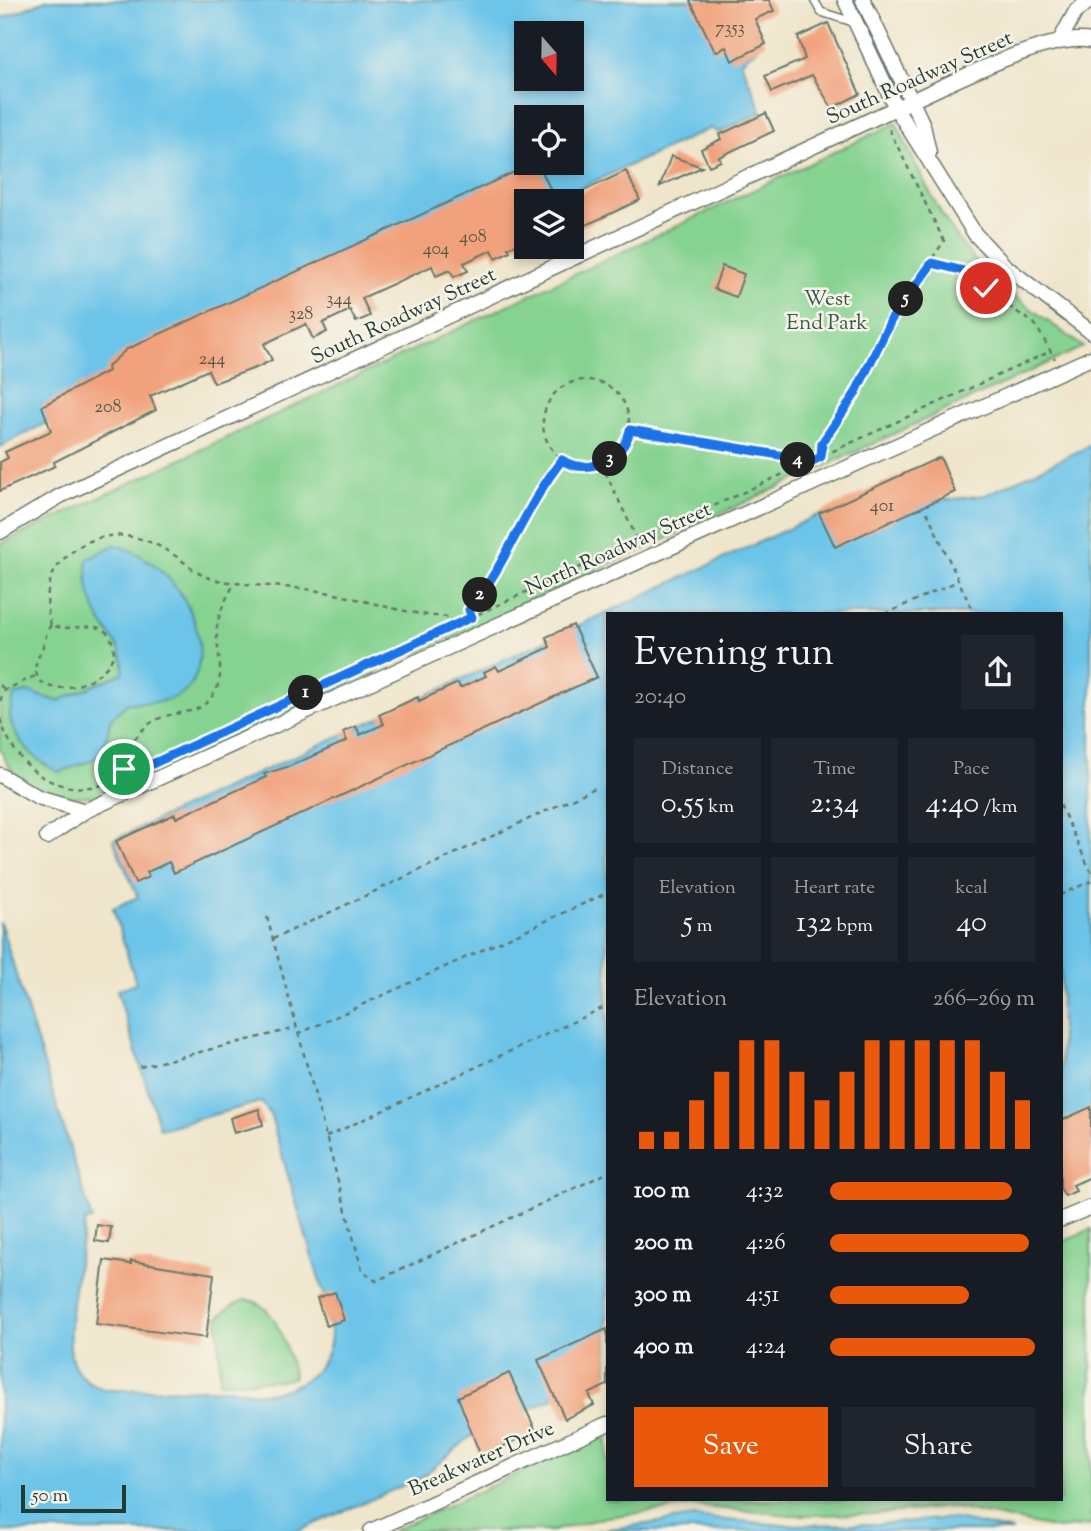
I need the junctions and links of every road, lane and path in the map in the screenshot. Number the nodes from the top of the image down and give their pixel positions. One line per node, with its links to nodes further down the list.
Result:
1 (814, 0): 5 (lane)
2 (845, 0): 5 (street)
3 (863, 0): 8 (street)
4 (1091, 0): 7 (street)
5 (856, 23): 9 (street)
6 (1091, 41): 7 (street)
7 (1059, 42): 8 (street, South Roadway Street)
8 (911, 102): 9 (street, South Roadway Street); 11 (street)
9 (896, 108): 10 (street, South Roadway Street); 11 (street)
10 (882, 115): 12 (path); 23 (street, South Roadway Street)
11 (932, 165): 13 (street)
12 (932, 263): 14 (path); 18 (path)
13 (1091, 332)
14 (1051, 351): 16 (path); 18 (path)
15 (1091, 358): 16 (street, North Roadway Street)
16 (1062, 372): 42 (street, North Roadway Street)
17 (630, 430): 19 (path); 20 (path); 21 (path)
18 (821, 457): 21 (path)
19 (562, 460): 20 (path); 29 (path)
20 (601, 463): 24 (path)
21 (802, 466): 24 (path)
22 (927, 512): 25 (path)
23 (0, 532)
24 (638, 541): 29 (path)
25 (958, 580): 27 (path); 28 (path)
26 (235, 582): 30 (path); 31 (path); 40 (path)
27 (890, 612)
28 (973, 612)
29 (472, 617): 31 (path)
30 (51, 625): 32 (path); 32 (path)
31 (453, 626): 37 (path)
32 (37, 676): 34 (path)
33 (0, 685): 34 (path)
34 (7, 689): 35 (path)
35 (0, 701)
36 (0, 719): 40 (path)
37 (162, 760)
38 (136, 771): 40 (path)
39 (0, 775): 42 (street)
40 (124, 777)
41 (597, 787): 50 (path)
42 (85, 811): 44 (street, North Roadway Street)
43 (1063, 811): 45 (path)
44 (47, 837)
45 (1091, 872)
46 (1091, 881): 48 (path)
47 (606, 893): 53 (path)
48 (1063, 894)
49 (267, 917): 50 (path)
50 (273, 939): 52 (path)
51 (606, 1006): 55 (path)
52 (296, 1028): 53 (path); 54 (path)
53 (298, 1034): 55 (path)
54 (140, 1067)
55 (326, 1137): 56 (path)
56 (606, 1173)
57 (1091, 1207): 58 (street)
58 (1063, 1219)
59 (606, 1424): 60 (street, Breakwater Drive)
60 (371, 1531)

